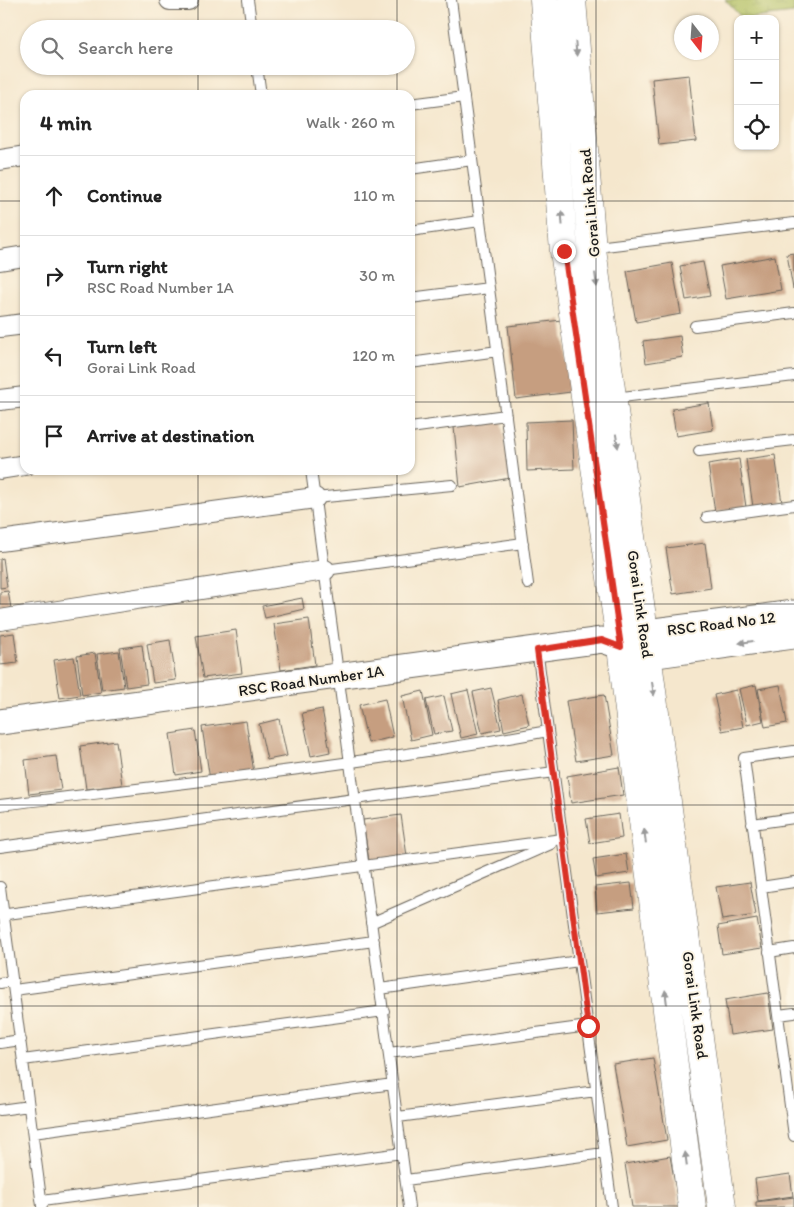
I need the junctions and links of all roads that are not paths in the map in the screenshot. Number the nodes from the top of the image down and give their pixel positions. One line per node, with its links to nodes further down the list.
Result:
1 (170, 0): 2 (street)
2 (188, 0)
3 (248, 0): 7 (lane)
4 (451, 0): 10 (lane)
5 (544, 0): 20 (main road, Gorai Link Road, one-way to 5)
6 (572, 0): 19 (main road, Gorai Link Road, one-way to 19)
7 (251, 20)
8 (258, 75): 9 (lane)
9 (260, 90)
10 (464, 97): 11 (lane); 14 (lane)
11 (415, 103)
12 (20, 157): 13 (street)
13 (0, 160)
14 (472, 160): 15 (lane); 16 (lane)
15 (415, 168)
16 (480, 221): 18 (lane); 23 (lane)
17 (794, 223): 19 (lane)
18 (415, 229)
19 (592, 249): 20 (lane); 34 (main road, Gorai Link Road, one-way to 34)
20 (564, 251): 34 (main road, Gorai Link Road)
21 (20, 257): 22 (street)
22 (0, 260)
23 (489, 288): 24 (lane); 29 (lane)
24 (415, 297)
25 (794, 313): 27 (lane)
26 (20, 325): 28 (street)
27 (696, 326)
28 (0, 327)
29 (498, 351): 30 (lane); 35 (lane)
30 (415, 362)
31 (794, 376): 34 (lane)
32 (20, 397): 33 (street)
33 (0, 400)
34 (598, 400): 53 (main road, Gorai Link Road, one-way to 53); 54 (main road, Gorai Link Road)
35 (506, 415): 36 (lane); 47 (lane)
36 (415, 427)
37 (794, 440): 38 (lane)
38 (699, 451)
39 (20, 466): 40 (street)
40 (0, 469)
41 (312, 475): 43 (lane)
42 (452, 485): 43 (lane)
43 (315, 498): 46 (street); 48 (lane)
44 (794, 505): 45 (lane)
45 (707, 517)
46 (0, 541)
47 (523, 543): 48 (lane); 49 (lane)
48 (325, 570): 51 (street); 56 (lane)
49 (528, 584)
50 (794, 613): 53 (street, RSC Road No 12)
51 (0, 620)
52 (794, 636): 53 (street, one-way to 53)
53 (647, 644): 54 (street, RSC Road Number 1A); 104 (main road, Gorai Link Road, one-way to 104)
54 (621, 647): 55 (street, RSC Road Number 1A); 103 (main road, Gorai Link Road, one-way to 54)
55 (537, 650): 56 (street, RSC Road Number 1A); 58 (lane)
56 (339, 676): 57 (street, RSC Road Number 1A); 60 (lane)
57 (0, 722)
58 (548, 731): 60 (lane); 61 (lane)
59 (794, 751): 65 (lane)
60 (349, 763): 62 (lane); 63 (lane)
61 (554, 772): 62 (lane); 66 (lane)
62 (355, 799): 67 (lane); 68 (lane)
63 (0, 805)
64 (794, 818): 65 (lane)
65 (752, 824): 71 (lane)
66 (562, 839): 68 (lane); 73 (lane); 77 (lane)
67 (0, 847)
68 (364, 866): 72 (lane); 73 (lane)
69 (794, 882): 71 (lane)
70 (0, 887): 72 (lane)
71 (761, 887): 76 (lane)
72 (2, 914): 79 (lane)
73 (372, 923): 74 (lane)
74 (374, 941): 79 (lane); 80 (lane)
75 (794, 948): 76 (lane)
76 (769, 952): 83 (lane)
77 (579, 962): 80 (lane); 84 (lane)
78 (0, 983): 79 (lane)
79 (13, 986): 85 (lane)
80 (380, 988): 81 (lane)
81 (384, 1012): 87 (lane); 88 (lane)
82 (794, 1013): 83 (lane)
83 (778, 1015): 89 (lane)
84 (588, 1026): 87 (lane); 91 (lane)
85 (20, 1040): 86 (lane); 88 (lane)
86 (0, 1043)
87 (389, 1052): 90 (lane)
88 (23, 1060): 92 (lane)
89 (790, 1078): 96 (lane)
90 (393, 1084): 94 (lane); 95 (lane)
91 (596, 1091): 94 (lane); 98 (lane)
92 (29, 1106): 93 (lane); 95 (lane)
93 (0, 1110)
94 (398, 1117): 97 (lane)
95 (33, 1133): 100 (lane)
96 (794, 1136)
97 (402, 1153): 99 (lane); 100 (lane)
98 (604, 1153): 99 (lane); 102 (lane)
99 (406, 1180): 101 (lane)
100 (42, 1204)
101 (409, 1207)
102 (612, 1207)
103 (692, 1207)
104 (722, 1207)

